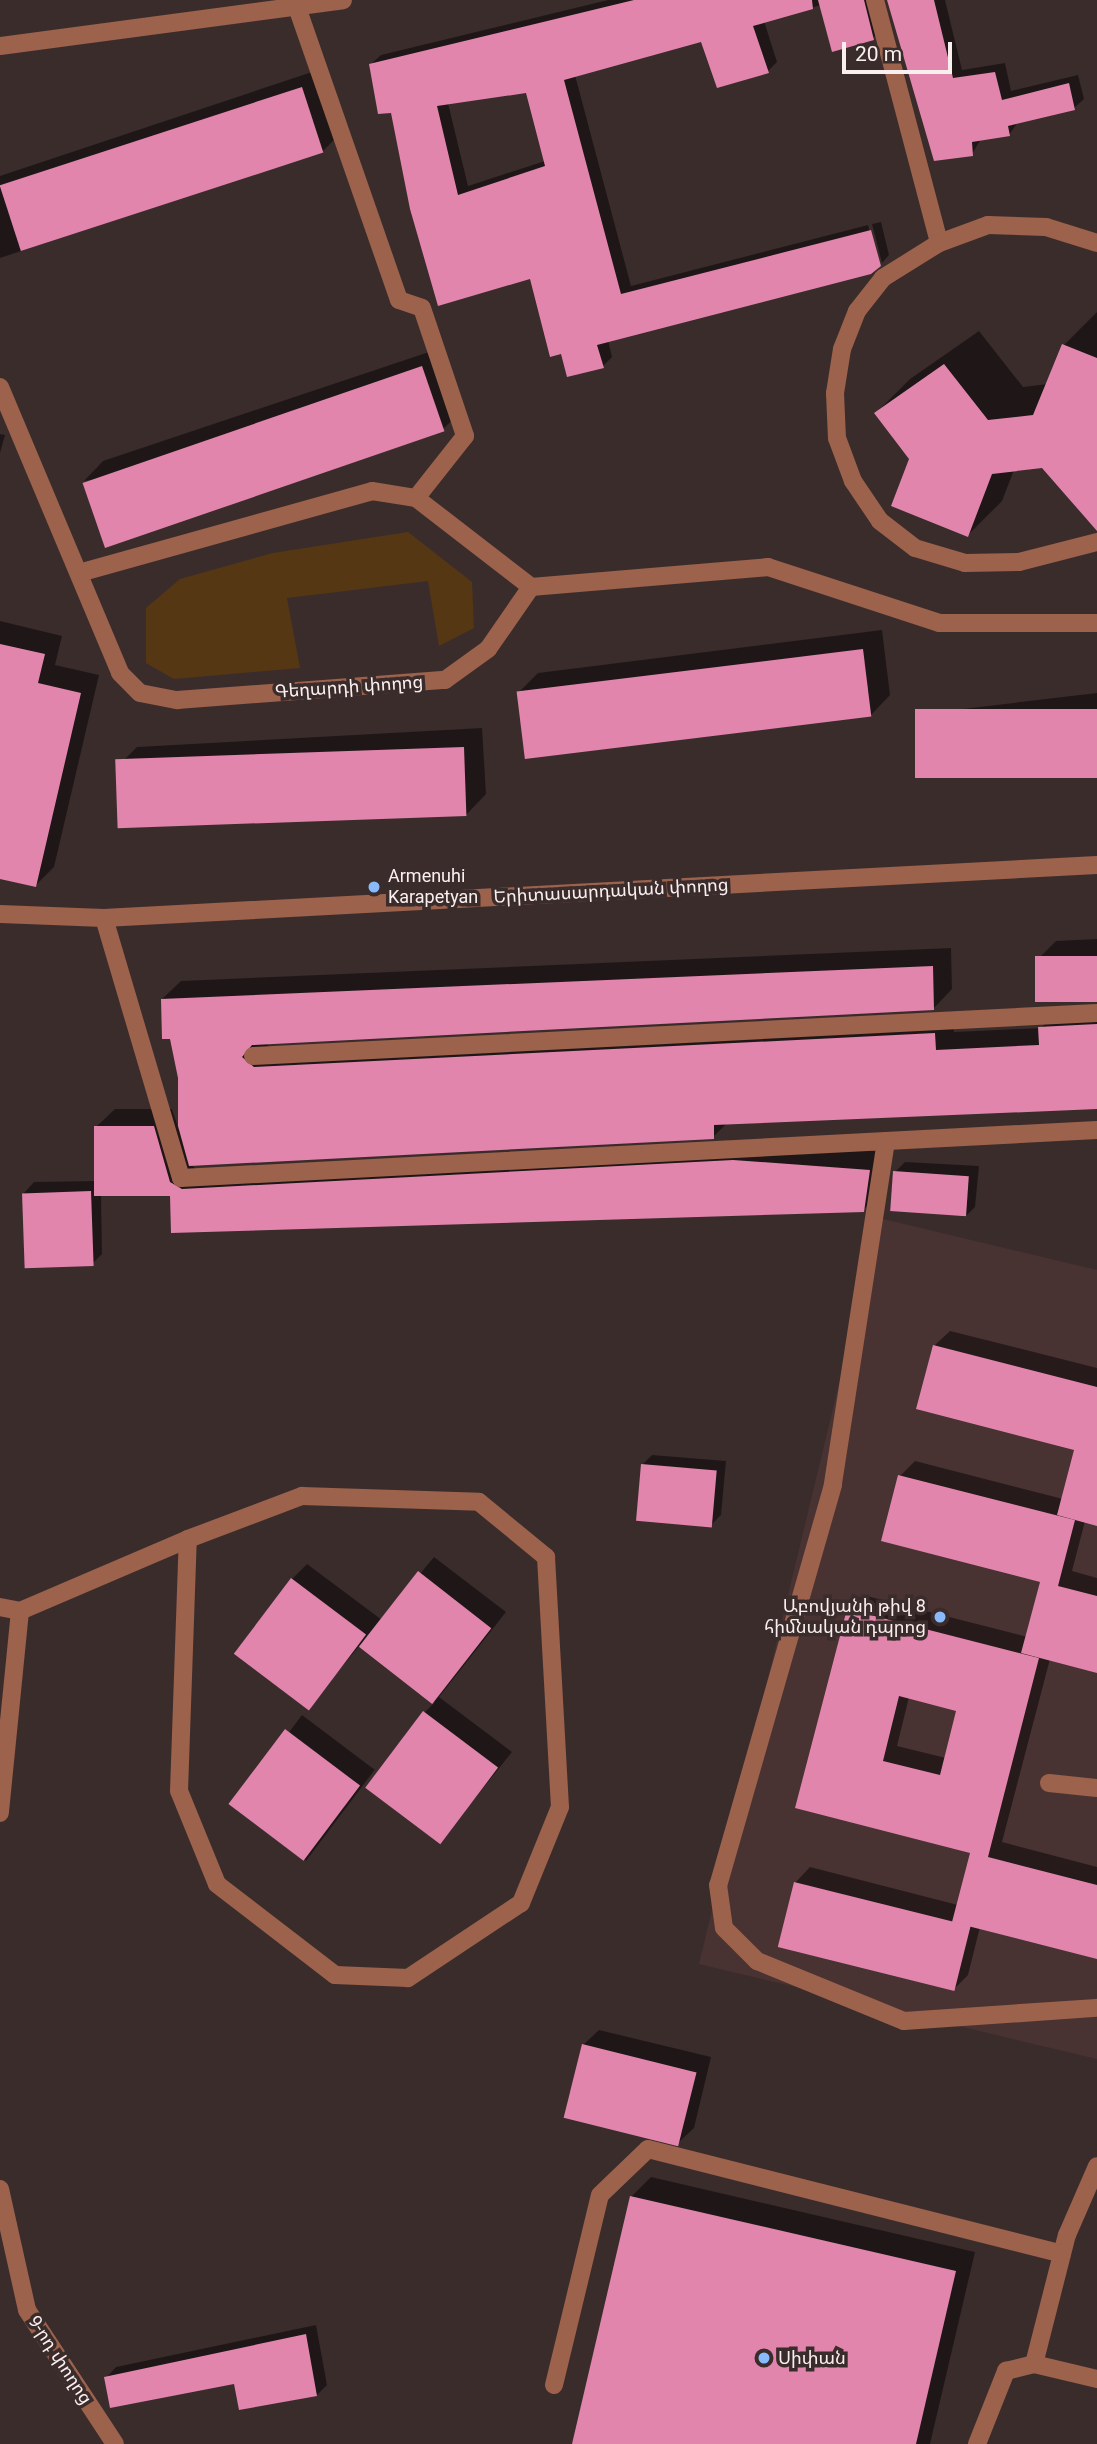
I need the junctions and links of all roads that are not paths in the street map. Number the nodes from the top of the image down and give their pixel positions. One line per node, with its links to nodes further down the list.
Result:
1 (343, 0): 3 (street)
2 (875, 0): 5 (street)
3 (298, 10): 4 (street); 8 (street)
4 (0, 46)
5 (939, 243): 6 (street); 9 (street)
6 (1097, 243)
7 (0, 387): 10 (street, Գեղարդի փողոց)
8 (416, 498): 10 (street); 11 (street)
9 (1097, 542)
10 (79, 573): 11 (street, Գեղարդի փողոց)
11 (531, 587): 12 (street)
12 (1097, 623)
13 (1097, 865): 15 (street, Երիտասարդական փողոց)
14 (0, 914): 15 (street, Երիտասարդական փողոց)
15 (104, 918): 19 (street)
16 (1097, 1013): 17 (street)
17 (253, 1056)
18 (1097, 1130): 19 (street)
19 (886, 1141): 26 (street)
20 (188, 1539): 20 (street); 22 (street)
21 (0, 1607): 22 (street)
22 (20, 1611): 25 (street)
23 (1049, 1783): 24 (street)
24 (1097, 1788)
25 (0, 1814)
26 (1097, 2008)
27 (1097, 2166): 29 (street)
28 (0, 2189): 33 (street, 9-րդ փողոց)
29 (1062, 2253): 30 (street); 32 (street)
30 (1034, 2364): 31 (street); 34 (street)
31 (1097, 2379)
32 (554, 2385)
33 (115, 2444)
34 (976, 2444)

